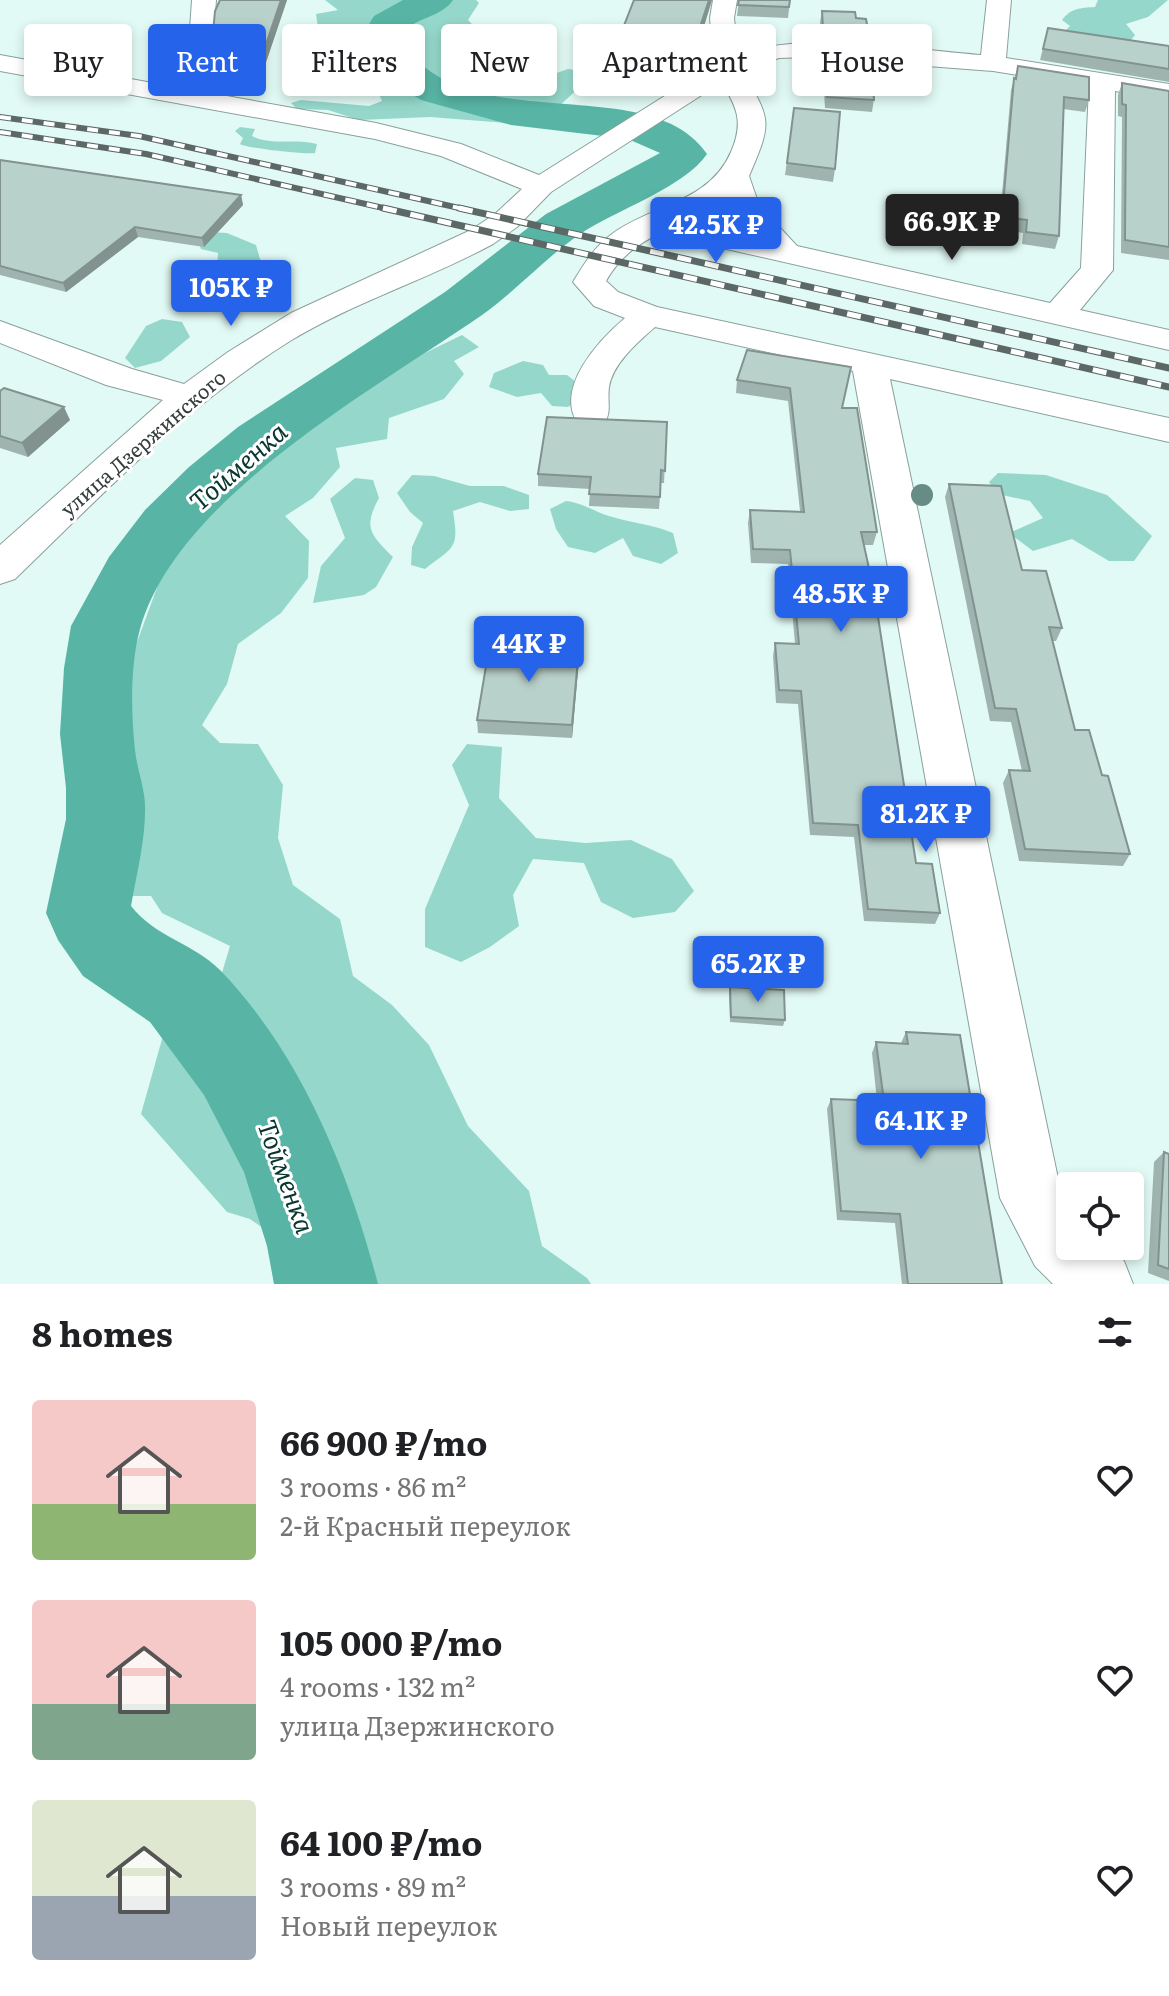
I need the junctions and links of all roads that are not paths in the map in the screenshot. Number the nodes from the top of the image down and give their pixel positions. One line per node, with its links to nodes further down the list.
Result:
1 (204, 0): 4 (street)
2 (725, 0): 5 (street)
3 (999, 0): 8 (street)
4 (202, 24)
5 (723, 24)
6 (776, 54): 8 (street, улица Дзержинского)
7 (0, 63): 10 (street)
8 (993, 63): 9 (street, улица Дзержинского)
9 (1102, 80): 11 (street, улица Дзержинского); 20 (street)
10 (148, 90)
11 (1169, 92)
12 (182, 96): 16 (street)
13 (683, 96): 16 (street, улица Дзержинского)
14 (744, 96): 15 (street)
15 (735, 176): 17 (street); 18 (street)
16 (541, 186): 24 (street, улица Дзержинского)
17 (668, 216): 18 (street); 19 (street)
18 (786, 253): 20 (street)
19 (648, 315): 23 (street); 25 (street)
20 (1058, 315): 22 (street)
21 (0, 331): 24 (street)
22 (1169, 340)
23 (869, 362): 26 (street); 28 (street)
24 (188, 396): 27 (street, улица Дзержинского)
25 (591, 416)
26 (1169, 430)
27 (0, 569)
28 (1101, 1284)

